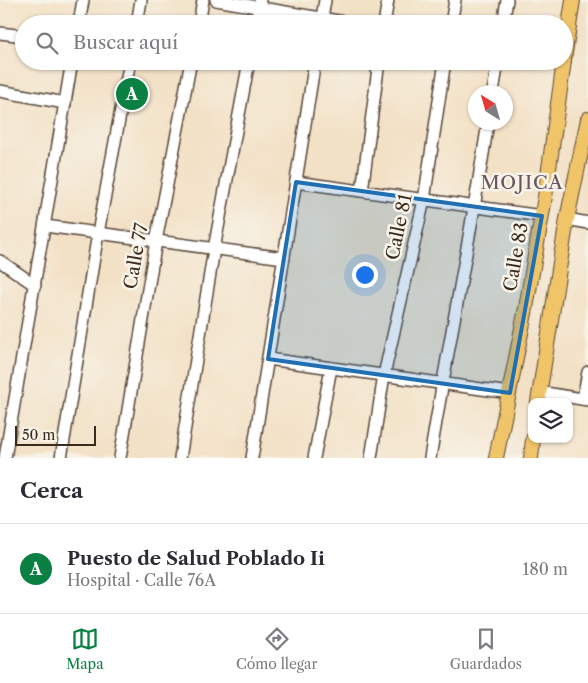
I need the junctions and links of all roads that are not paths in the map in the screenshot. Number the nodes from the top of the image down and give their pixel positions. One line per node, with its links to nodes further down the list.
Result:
1 (82, 0): 11 (street)
2 (141, 0): 12 (street)
3 (203, 0): 13 (street)
4 (216, 0): 10 (street)
5 (325, 0): 15 (street)
6 (388, 0): 16 (street)
7 (455, 0): 17 (street)
8 (507, 0): 18 (street)
9 (573, 0): 19 (main road, Calle 83)
10 (260, 4): 14 (street)
11 (80, 15)
12 (138, 15)
13 (200, 15)
14 (300, 15)
15 (323, 15)
16 (386, 15)
17 (452, 15)
18 (505, 15)
19 (571, 15)
20 (0, 32): 21 (street)
21 (15, 34)
22 (70, 70): 33 (street)
23 (128, 70): 44 (street)
24 (189, 70): 45 (street, Calle 77)
25 (247, 70): 46 (street)
26 (314, 70): 36 (street)
27 (378, 70): 37 (street)
28 (444, 70): 38 (street, Calle 81)
29 (497, 70): 31 (street)
30 (563, 70): 40 (main road, Calle 83)
31 (494, 85)
32 (0, 91): 33 (street)
33 (65, 103): 43 (street)
34 (588, 119): 41 (main road)
35 (487, 130): 39 (street)
36 (296, 182): 37 (street); 47 (street)
37 (362, 192): 38 (street)
38 (424, 200): 39 (street); 53 (street, Calle 81)
39 (475, 207): 40 (street); 54 (street)
40 (542, 216): 55 (main road, Calle 83)
41 (567, 219): 42 (street); 56 (main road)
42 (588, 222)
43 (44, 226): 44 (street); 49 (street)
44 (98, 233): 45 (street); 60 (street)
45 (156, 241): 46 (street); 61 (street, Calle 77)
46 (214, 249): 47 (street); 62 (street)
47 (284, 258): 50 (street)
48 (0, 261): 49 (street)
49 (34, 285): 59 (street)
50 (268, 359): 51 (street); 63 (street)
51 (331, 368): 53 (street); 64 (street)
52 (588, 372): 57 (street)
53 (384, 375): 54 (street); 65 (street, Calle 81)
54 (442, 383): 55 (street); 66 (street)
55 (510, 393): 67 (main road, Calle 83)
56 (539, 397): 57 (street)
57 (585, 400)
58 (533, 443): 68 (main road)
59 (5, 458)
60 (61, 458)
61 (120, 458)
62 (180, 458)
63 (252, 458)
64 (314, 458)
65 (371, 458)
66 (430, 458)
67 (496, 458)
68 (531, 458)

